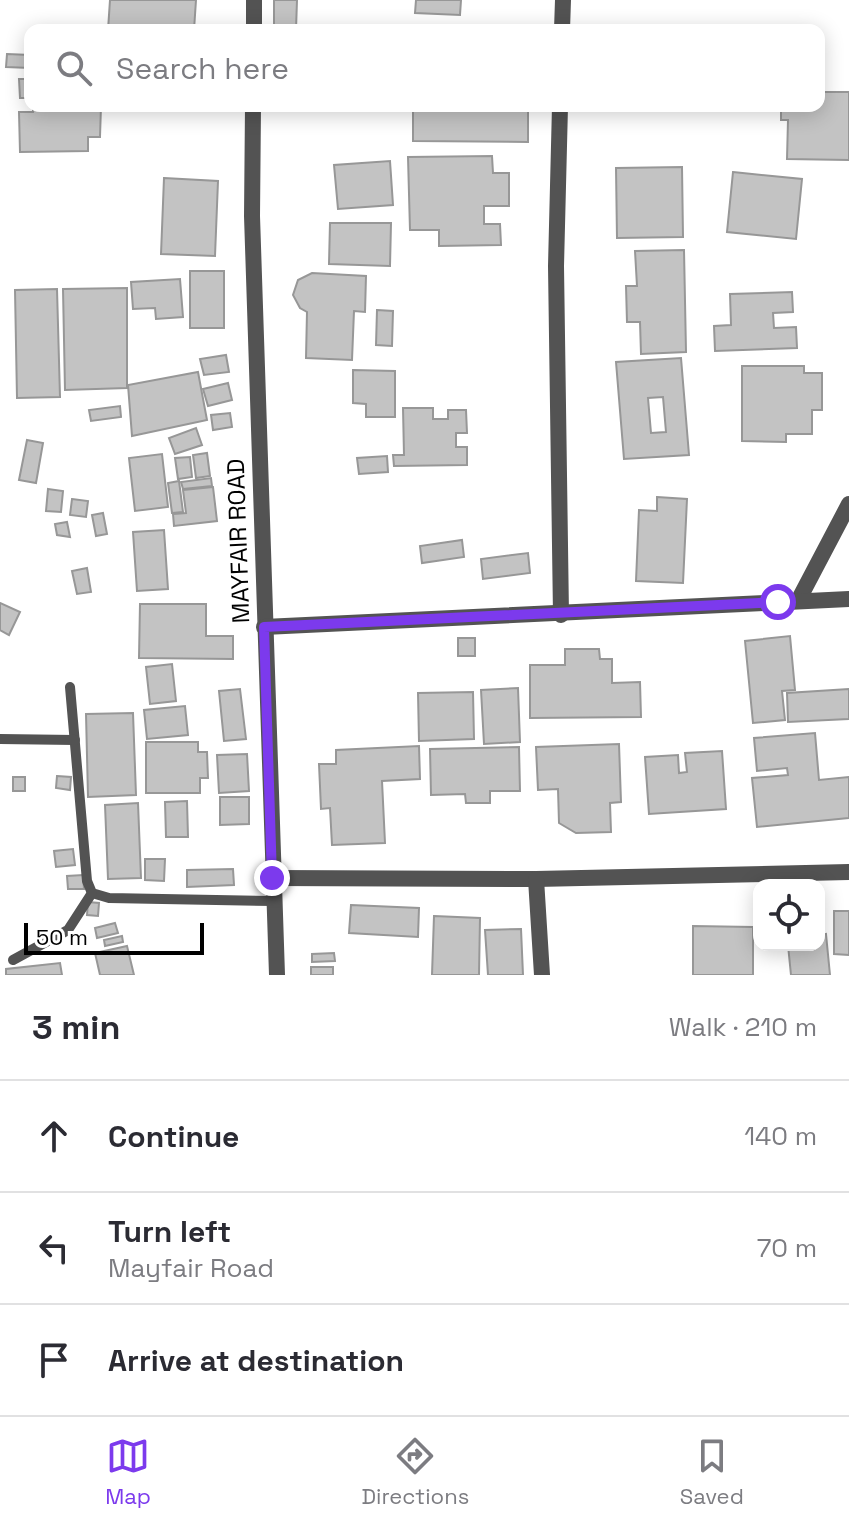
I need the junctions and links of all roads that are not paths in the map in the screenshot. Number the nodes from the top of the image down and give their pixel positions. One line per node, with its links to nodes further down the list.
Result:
1 (254, 0): 3 (street)
2 (563, 0): 4 (street)
3 (254, 24)
4 (562, 24)
5 (253, 112): 11 (street, MAYFAIR ROAD)
6 (560, 112): 10 (street)
7 (849, 504): 9 (street)
8 (849, 599): 9 (street)
9 (798, 601): 10 (street)
10 (561, 615): 11 (street)
11 (264, 627): 16 (street, MAYFAIR ROAD)
12 (70, 687): 14 (lane)
13 (0, 739): 14 (lane)
14 (75, 740): 18 (lane)
15 (849, 872): 17 (street)
16 (272, 878): 17 (street); 19 (street, MAYFAIR ROAD)
17 (536, 879): 22 (street)
18 (92, 893): 19 (lane); 20 (lane)
19 (274, 901): 21 (street, MAYFAIR ROAD)
20 (13, 960)
21 (277, 975)
22 (542, 975)

